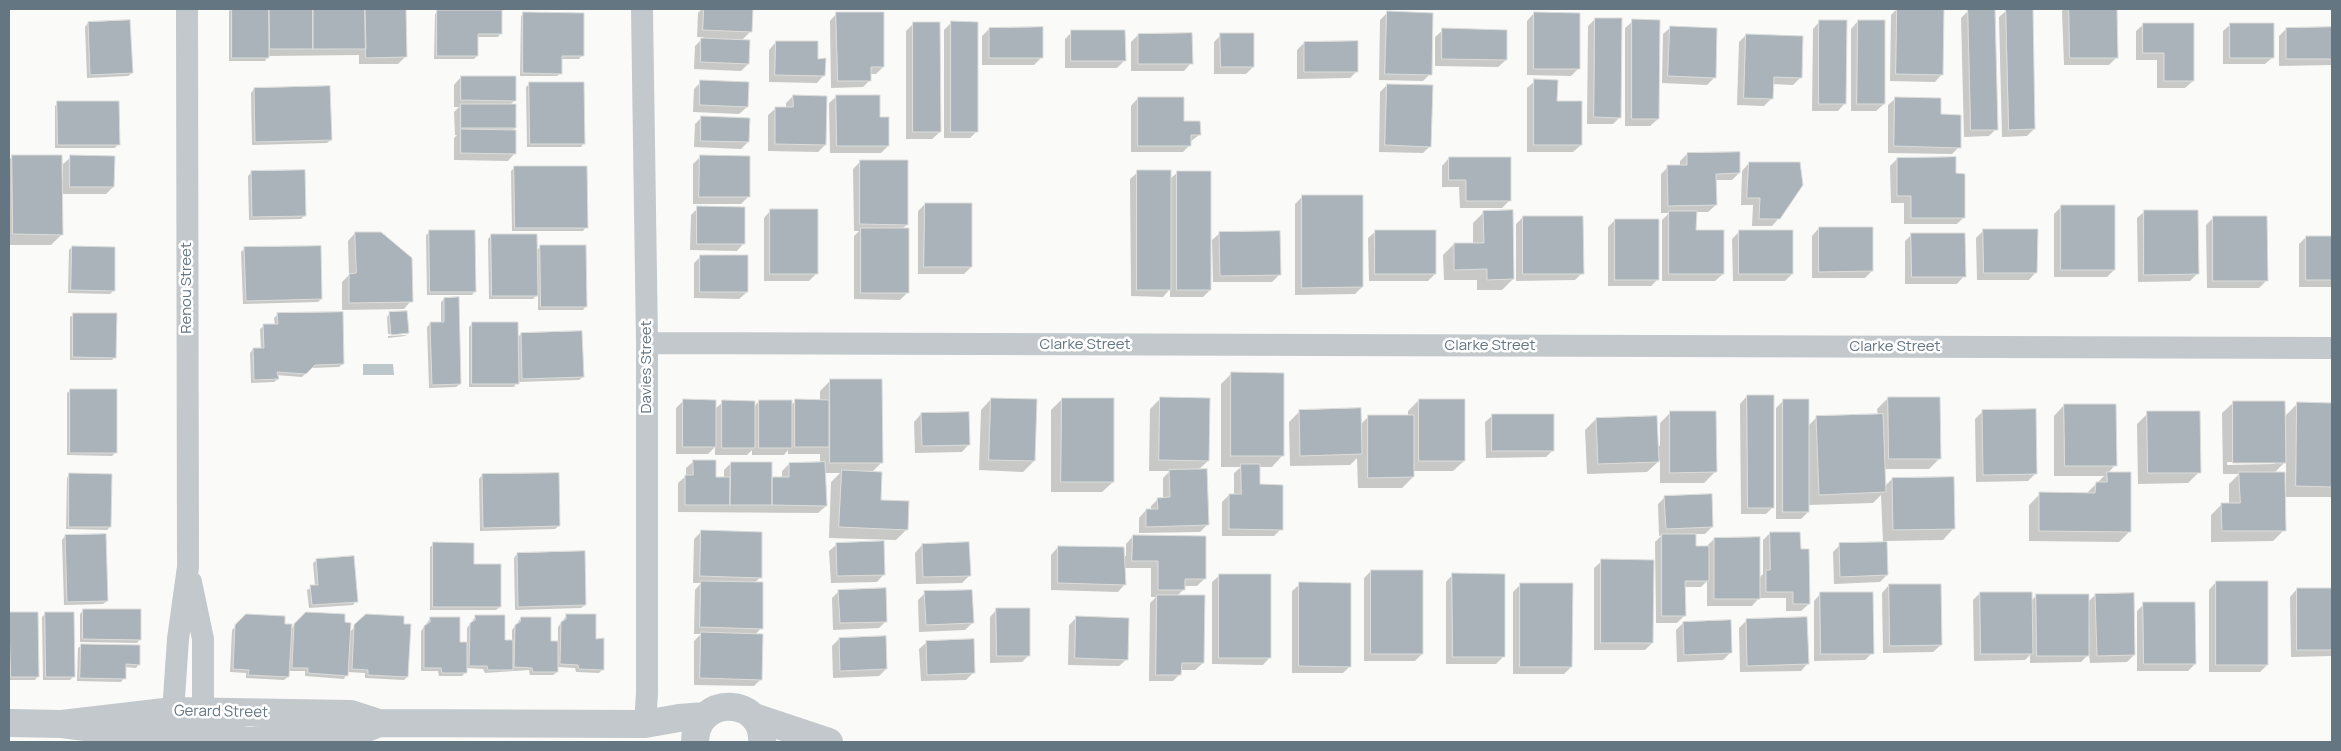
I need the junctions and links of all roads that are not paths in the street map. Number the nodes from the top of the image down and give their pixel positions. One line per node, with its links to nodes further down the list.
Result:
1 (187, 9): 5 (street, Renou Street)
2 (642, 9): 3 (street, Davies Street)
3 (647, 343): 4 (street, Clarke Street); 14 (street, Davies Street)
4 (2332, 348)
5 (188, 567): 6 (street, Renou Street); 13 (street, Renou Street)
6 (173, 710): 12 (street, Gerard Street); 13 (street, Gerard Street); 16 (street, Renou Street)
7 (250, 712): 8 (street, Gerard Street); 13 (street, Gerard Street); 17 (street)
8 (284, 713): 10 (street, Gerard Street); 18 (street)
9 (705, 716): 14 (street, Gerard Street); 15 (street, Gerard Street); 20 (street)
10 (379, 723): 14 (street, Gerard Street); 18 (street, Gerard Street)
11 (9, 724): 12 (street, Gerard Street)
12 (62, 724): 16 (street, Gerard Street)
13 (203, 724): 16 (street, Gerard Street); 17 (street, Gerard Street)
14 (645, 724): 19 (street, Gerard Street)
15 (758, 730): 21 (street)
16 (171, 738)
17 (249, 742): 18 (street, Gerard Street)
18 (284, 742)
19 (681, 742)
20 (695, 742)
21 (829, 742)

